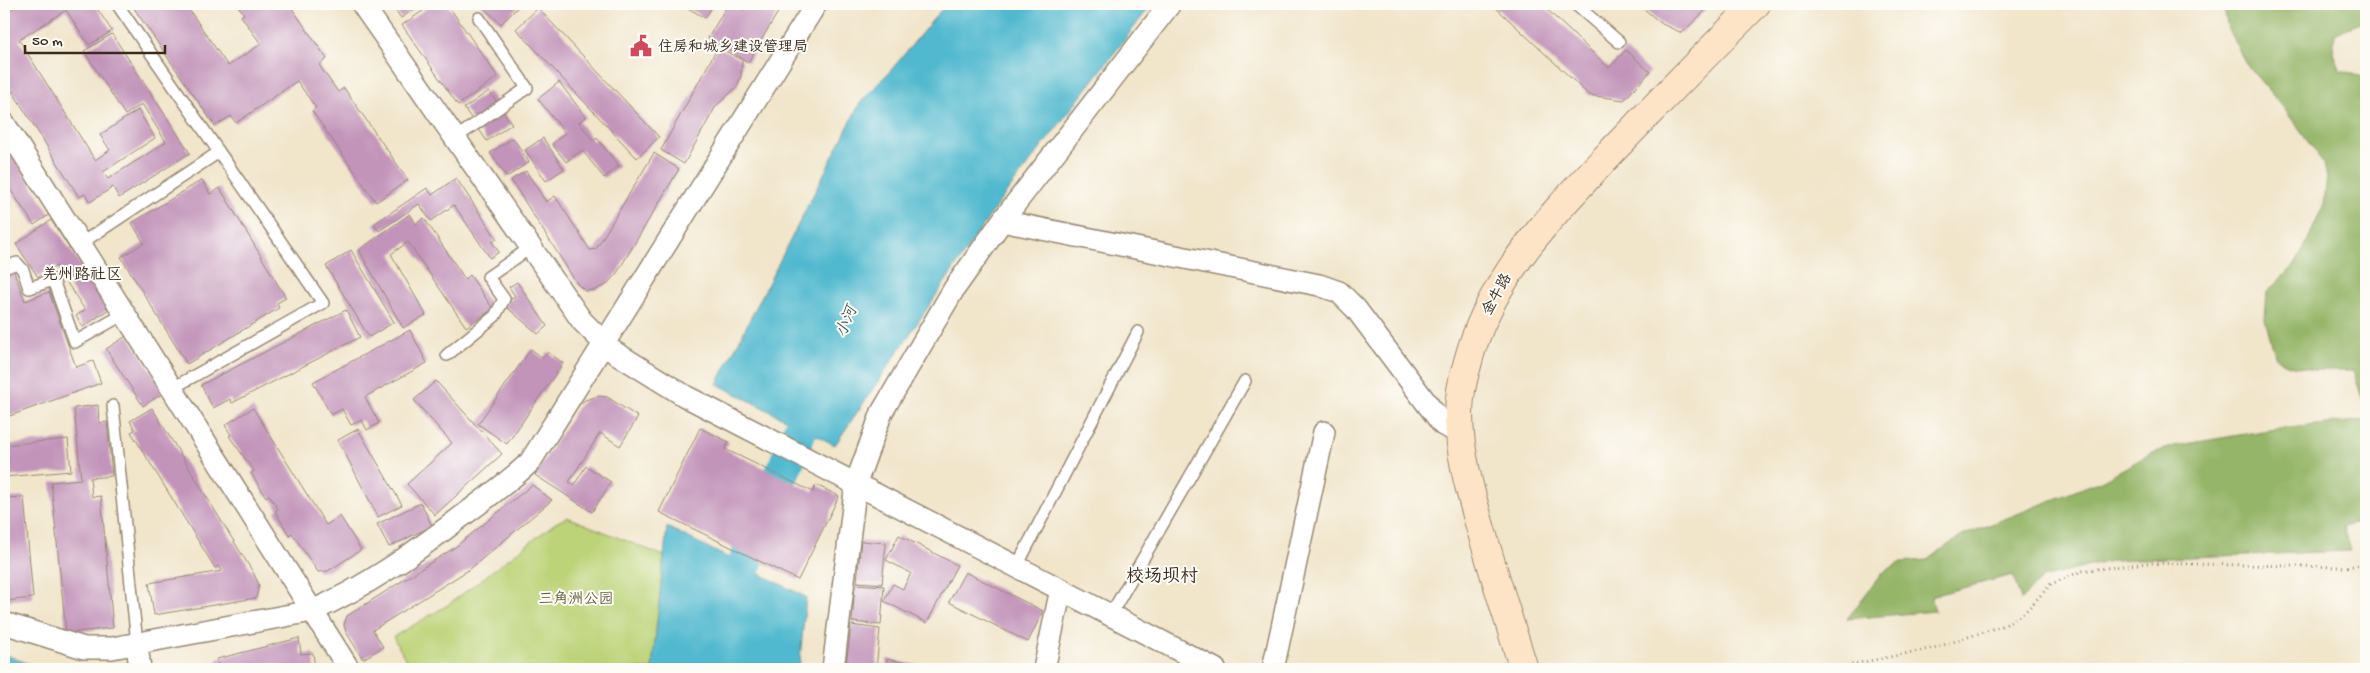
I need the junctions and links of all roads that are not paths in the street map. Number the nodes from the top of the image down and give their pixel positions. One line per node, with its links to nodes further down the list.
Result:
1 (117, 4): 11 (lane)
2 (362, 4): 10 (street)
3 (816, 4): 18 (street)
4 (1170, 4): 12 (street)
5 (1575, 4): 8 (lane)
6 (1756, 4): 24 (main road, 金牛路)
7 (479, 18): 10 (lane)
8 (1618, 42)
9 (4, 123): 13 (street)
10 (454, 139): 14 (street)
11 (219, 152): 13 (lane); 21 (lane)
12 (1002, 221): 24 (street); 25 (street)
13 (80, 244): 16 (street)
14 (530, 248): 18 (street); 19 (lane)
15 (4, 268): 16 (lane)
16 (124, 314): 21 (street)
17 (1138, 332): 26 (lane)
18 (604, 343): 25 (street); 28 (street)
19 (447, 356)
20 (1246, 381): 29 (lane)
21 (171, 389): 28 (street)
22 (113, 406): 31 (lane)
23 (1324, 432): 37 (street)
24 (1460, 434): 38 (main road, 金牛路)
25 (850, 481): 26 (street); 34 (street)
26 (1016, 566): 27 (street)
27 (1061, 589): 29 (street); 35 (street)
28 (312, 611): 31 (street); 33 (street)
29 (1110, 614): 36 (street)
30 (4, 623): 31 (street)
31 (137, 644): 32 (street)
32 (140, 669)
33 (349, 669)
34 (833, 669)
35 (1044, 669)
36 (1215, 669)
37 (1273, 669)
38 (1524, 669)

